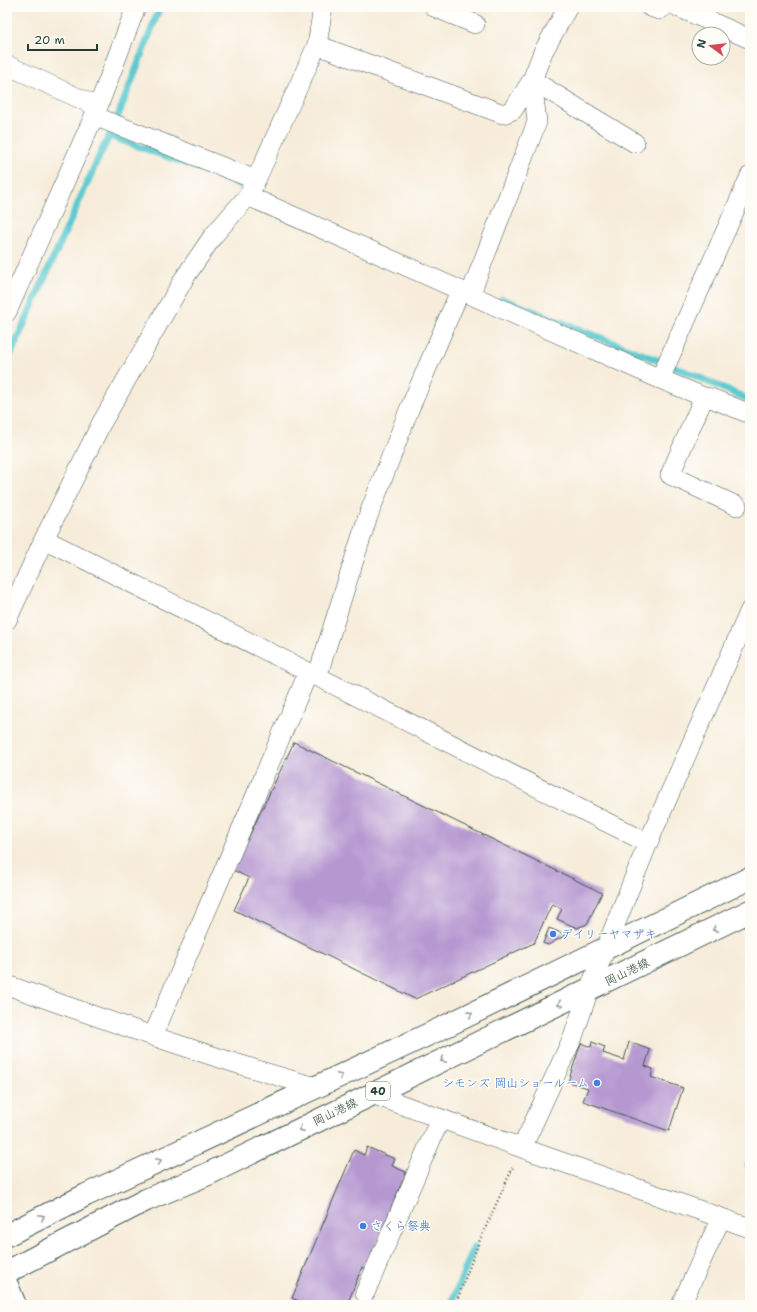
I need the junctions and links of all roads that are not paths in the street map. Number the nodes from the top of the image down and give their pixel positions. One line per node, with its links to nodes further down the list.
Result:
1 (136, 7): 13 (street)
2 (323, 7): 10 (street)
3 (434, 7): 8 (street)
4 (568, 7): 12 (street)
5 (650, 7): 6 (street)
6 (664, 7)
7 (678, 7): 9 (street)
8 (475, 24)
9 (750, 39)
10 (317, 45): 12 (street); 16 (street)
11 (7, 65): 13 (street)
12 (532, 80): 14 (street); 17 (street)
13 (99, 115): 16 (street); 18 (street)
14 (634, 143)
15 (750, 176): 19 (street)
16 (252, 189): 17 (street); 23 (street)
17 (469, 290): 19 (street); 26 (street)
18 (7, 312)
19 (665, 368): 20 (street)
20 (704, 397): 21 (street); 22 (street)
21 (750, 414)
22 (737, 506)
23 (44, 539): 25 (street); 26 (street)
24 (750, 610): 27 (street)
25 (7, 620)
26 (313, 675): 27 (street); 33 (street)
27 (648, 843): 30 (street)
28 (750, 878): 30 (main road, 40)
29 (750, 912): 32 (main road, 岡山港線 / 40, one-way to 32)
30 (606, 948): 32 (street); 34 (main road, 40, one-way to 30)
31 (7, 985): 33 (street)
32 (589, 990): 35 (main road, 岡山港線 / 40, one-way to 35); 37 (street)
33 (153, 1036): 34 (street)
34 (316, 1087): 40 (main road, 40, one-way to 34)
35 (372, 1094): 36 (street); 41 (main road, 岡山港線 / 40, one-way to 41)
36 (440, 1119): 37 (street); 43 (street)
37 (522, 1148): 38 (street)
38 (721, 1218): 39 (street); 45 (street)
39 (750, 1228)
40 (7, 1235)
41 (7, 1272)
42 (7, 1285): 44 (main road)
43 (365, 1293)
44 (14, 1305)
45 (681, 1305)

